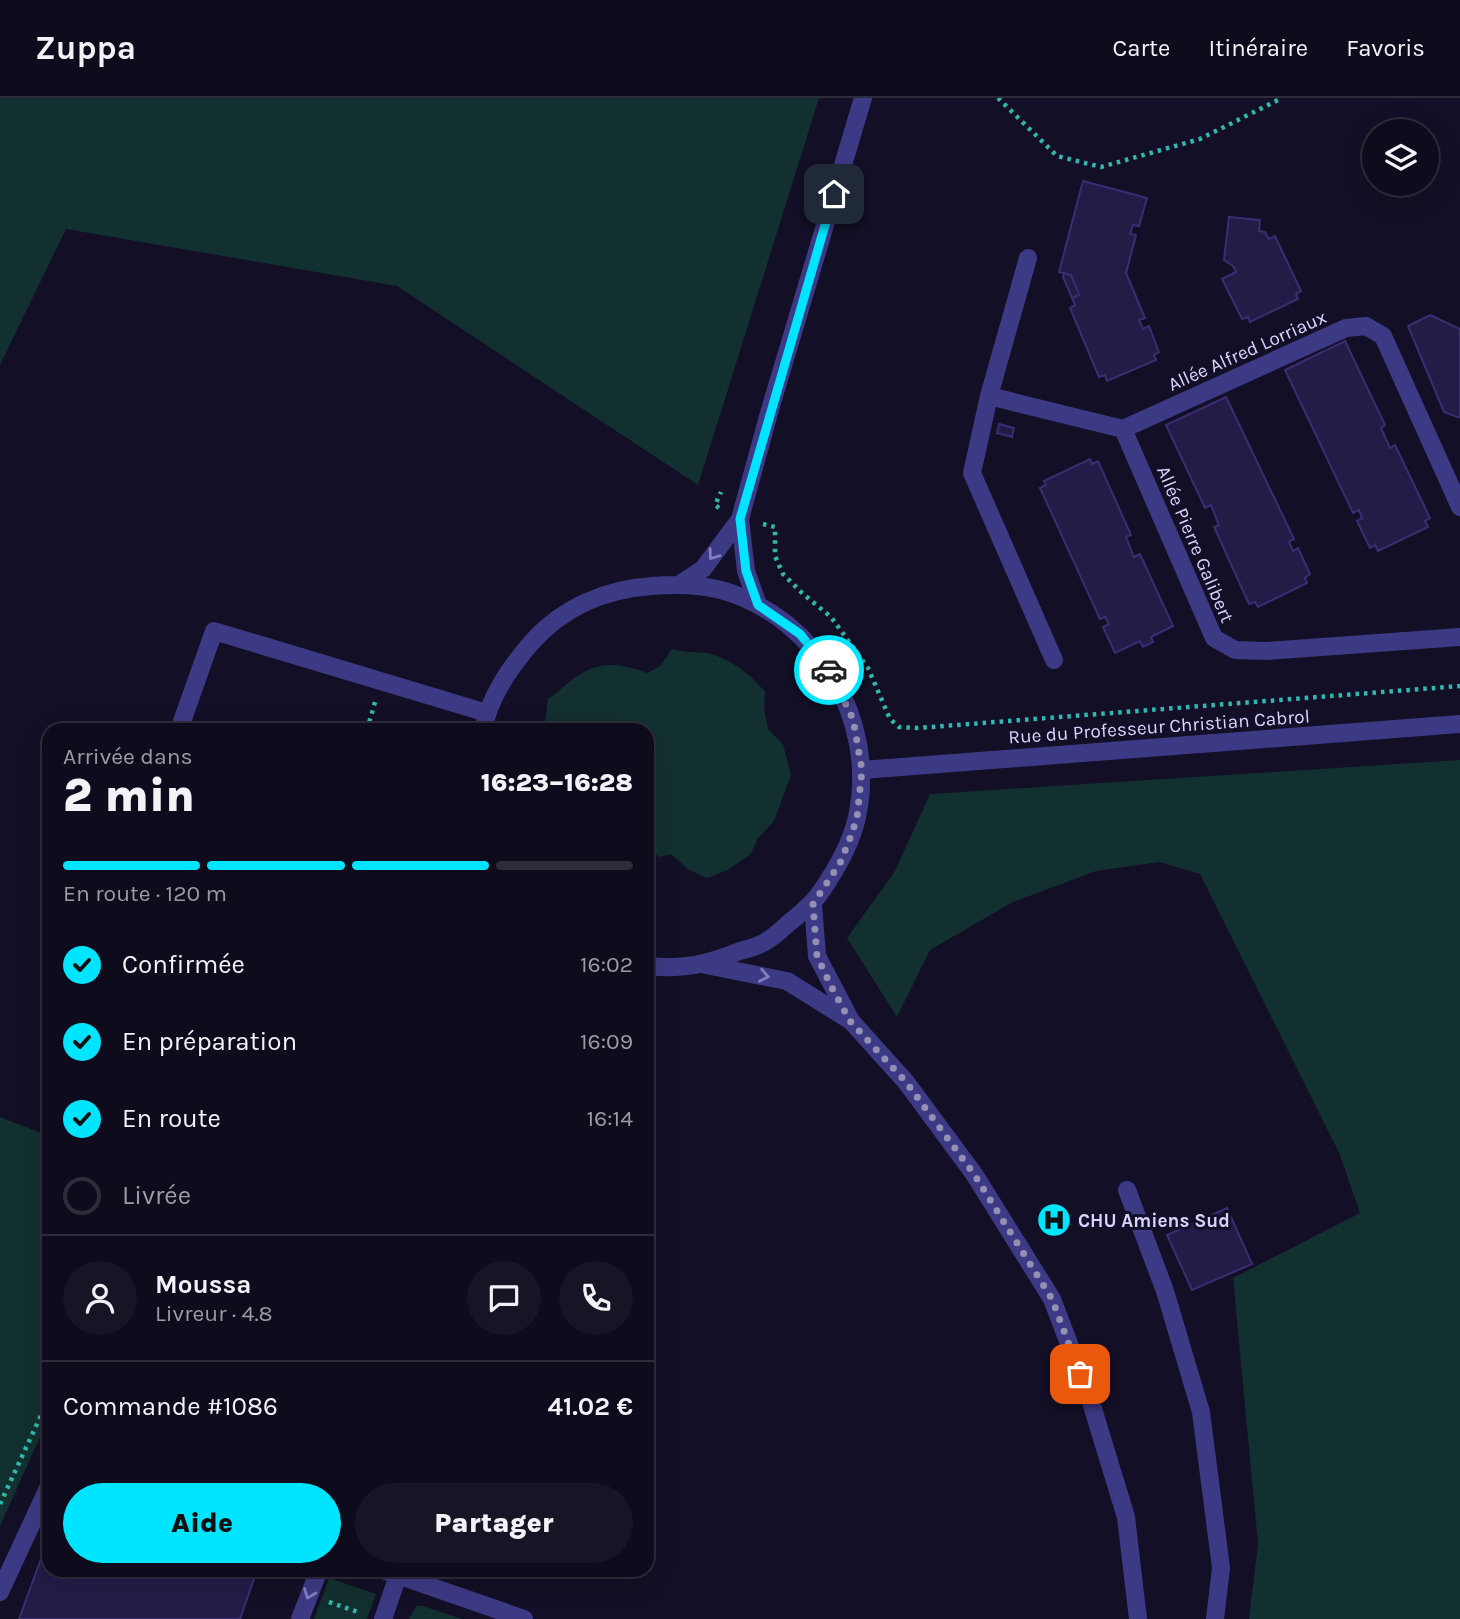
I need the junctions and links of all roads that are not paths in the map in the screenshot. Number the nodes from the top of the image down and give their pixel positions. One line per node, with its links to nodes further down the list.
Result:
1 (863, 98): 6 (street)
2 (1028, 258): 3 (street)
3 (989, 396): 4 (street); 10 (street)
4 (1123, 429): 5 (street, Allée Alfred Lorriaux); 9 (street, Allée Pierre Galibert)
5 (1460, 507)
6 (740, 519): 7 (street, one-way to 7); 8 (street)
7 (680, 584): 8 (street); 11 (street)
8 (758, 605): 14 (street)
9 (1460, 637)
10 (1054, 660)
11 (485, 721): 12 (street)
12 (181, 723)
13 (1460, 724): 14 (street, Rue du Professeur Christian Cabrol)
14 (862, 770): 15 (street)
15 (813, 904): 16 (street); 18 (street)
16 (705, 964): 17 (street); 18 (street, one-way to 18)
17 (654, 967)
18 (850, 1021): 28 (street)
19 (1127, 1190): 29 (street)
20 (42, 1501): 24 (street)
21 (316, 1577): 26 (street, one-way to 26)
22 (392, 1577): 25 (street)
23 (410, 1577): 27 (street)
24 (0, 1592)
25 (375, 1617)
26 (300, 1619)
27 (524, 1619)
28 (1138, 1619)
29 (1214, 1619)

